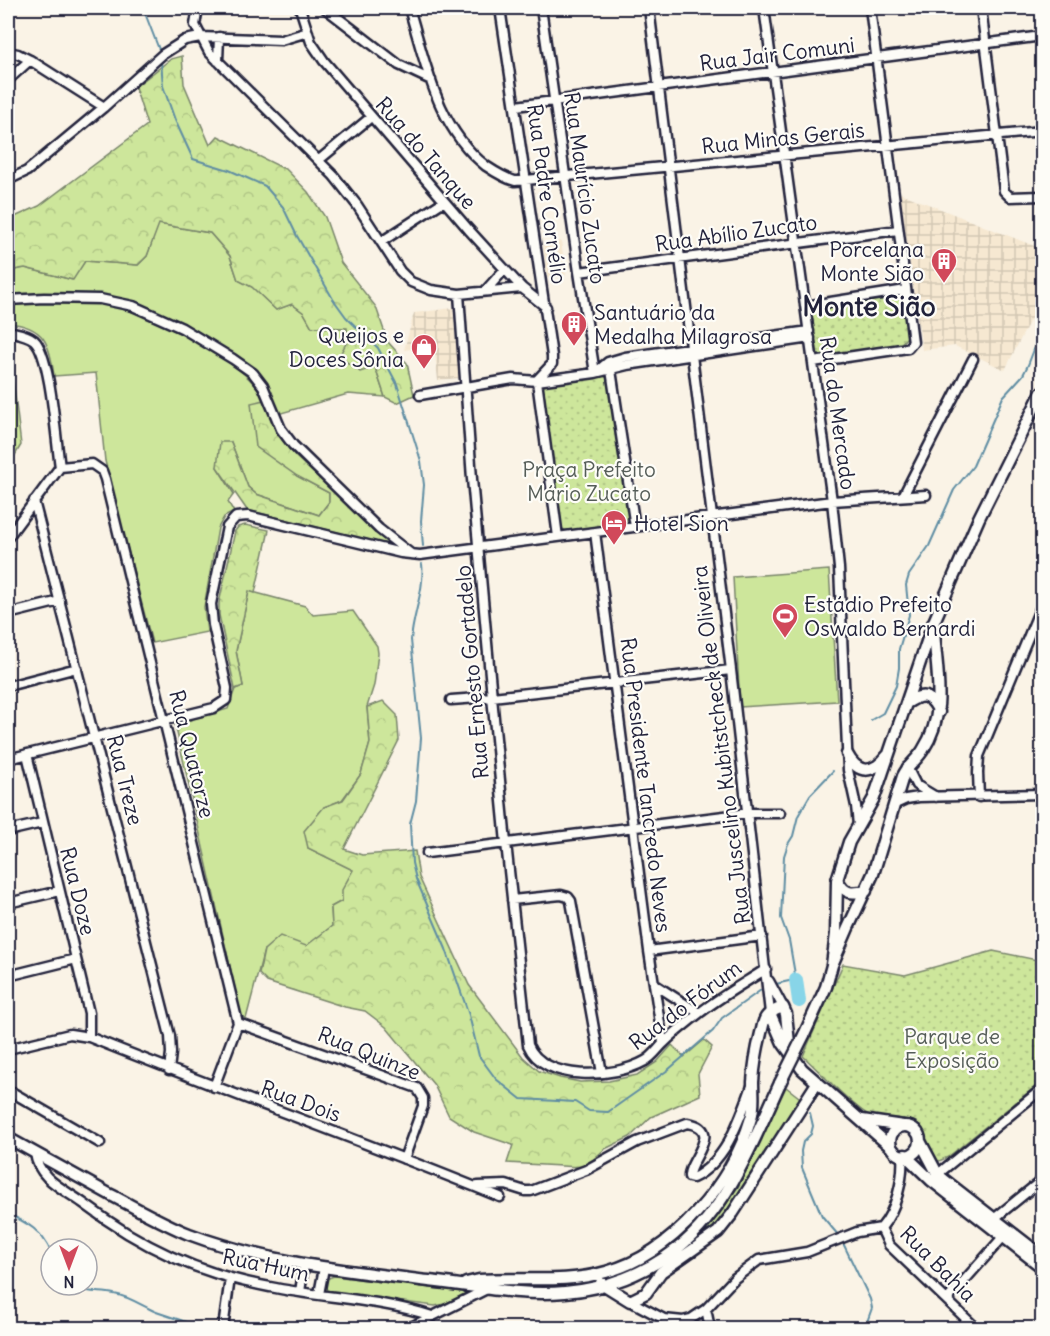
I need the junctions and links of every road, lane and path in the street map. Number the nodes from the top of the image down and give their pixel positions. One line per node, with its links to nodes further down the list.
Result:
1 (198, 8): 13 (street)
2 (300, 8): 11 (street, Rua do Tanque)
3 (324, 8): 22 (street)
4 (409, 8): 22 (street)
5 (500, 8): 25 (street, Rua Padre Cornélio)
6 (541, 8): 24 (street, Rua Maurício Zucato)
7 (649, 8): 23 (street, Rua Juscelino Kubitstcheck de Oliveira)
8 (764, 8): 20 (street, Rua do Mercado)
9 (870, 8): 17 (street)
10 (981, 8): 15 (street)
11 (308, 32): 14 (street); 27 (street, Rua do Tanque)
12 (1042, 36): 15 (street, Rua Jair Comuni)
13 (200, 37): 14 (street); 19 (street); 26 (street)
14 (219, 37): 19 (street)
15 (987, 44): 17 (street, Rua Jair Comuni); 29 (street)
16 (8, 52): 18 (street)
17 (876, 59): 20 (street, Rua Jair Comuni); 30 (street)
18 (30, 60): 21 (street); 26 (street)
19 (218, 61): 32 (street)
20 (771, 72): 23 (street, Rua Jair Comuni); 31 (street, Rua do Mercado)
21 (8, 80)
22 (431, 81): 36 (street)
23 (658, 87): 24 (street, Rua Jair Comuni); 33 (street, Rua Juscelino Kubitstcheck de Oliveira)
24 (555, 101): 25 (street, Rua Jair Comuni); 34 (street, Rua Maurício Zucato)
25 (516, 106): 36 (street, Rua Padre Cornélio)
26 (104, 107): 35 (street)
27 (371, 117): 32 (street); 38 (street, Rua do Tanque)
28 (1042, 131): 29 (street, Rua Minas Gerais)
29 (997, 136): 30 (street, Rua Minas Gerais); 37 (street)
30 (888, 146): 31 (street, Rua Minas Gerais); 39 (street)
31 (783, 155): 33 (street, Rua Minas Gerais); 41 (street, Rua do Mercado)
32 (319, 160): 40 (street)
33 (668, 168): 34 (street, Rua Minas Gerais); 42 (street, Rua Juscelino Kubitstcheck de Oliveira)
34 (565, 177): 36 (street, Rua Minas Gerais); 44 (street, Rua Maurício Zucato)
35 (8, 180)
36 (527, 181): 51 (street, Rua Padre Cornélio)
37 (1042, 196)
38 (444, 201): 40 (street); 43 (street, Rua do Tanque)
39 (897, 230): 41 (street, Rua Abílio Zucato); 47 (street)
40 (381, 242): 48 (street)
41 (796, 243): 42 (street, Rua Abílio Zucato); 50 (street, Rua do Mercado)
42 (681, 259): 44 (street, Rua Abílio Zucato); 54 (street, Rua Juscelino Kubitstcheck de Oliveira)
43 (505, 269): 45 (street, Rua do Tanque); 46 (street)
44 (579, 272): 58 (street, Rua Maurício Zucato)
45 (522, 288): 46 (street); 51 (street, Rua do Tanque)
46 (486, 290): 48 (street)
47 (906, 290): 50 (street); 56 (street)
48 (459, 294): 60 (street, Rua Ernesto Gortadelo)
49 (8, 300): 74 (street)
50 (805, 306): 53 (street, Rua do Mercado)
51 (546, 307): 59 (street, Rua Padre Cornélio)
52 (8, 331): 63 (street)
53 (809, 334): 54 (street); 56 (street, Rua do Mercado)
54 (693, 351): 57 (street); 58 (street); 68 (street, Rua Juscelino Kubitstcheck de Oliveira)
55 (972, 359): 65 (street)
56 (813, 362): 67 (street, Rua do Mercado)
57 (611, 370): 58 (street); 69 (street)
58 (596, 373): 59 (street)
59 (537, 381): 60 (street); 72 (street)
60 (467, 386): 62 (street); 73 (street, Rua Ernesto Gortadelo)
61 (1042, 392): 78 (main road)
62 (420, 394)
63 (60, 467): 66 (street); 87 (street, Rua Quatorze)
64 (926, 495): 65 (street)
65 (903, 496): 67 (street)
66 (34, 501): 71 (street); 75 (street, Rua Treze)
67 (832, 501): 68 (street); 90 (street, Rua do Mercado)
68 (712, 517): 69 (street); 80 (street, Rua Juscelino Kubitstcheck de Oliveira)
69 (635, 527): 70 (street)
70 (595, 532): 72 (street); 81 (street, Rua Presidente Tancredo Neves)
71 (8, 537)
72 (558, 537): 73 (street)
73 (479, 548): 74 (street); 83 (street, Rua Ernesto Gortadelo)
74 (411, 555): 87 (street)
75 (60, 601): 77 (street); 79 (street, Rua Treze)
76 (1042, 604): 96 (street)
77 (8, 614)
78 (933, 624): 85 (main road); 86 (main road)
79 (77, 668): 82 (street); 88 (street, Rua Treze)
80 (731, 670): 81 (street); 98 (street, Rua Juscelino Kubitstcheck de Oliveira)
81 (614, 683): 83 (street); 102 (street, Rua Presidente Tancredo Neves)
82 (8, 686)
83 (492, 697): 84 (street); 104 (street, Rua Ernesto Gortadelo)
84 (450, 700)
85 (907, 703): 86 (main road); 91 (main road)
86 (939, 712): 93 (main road)
87 (165, 720): 88 (street); 123 (street, Rua Quatorze)
88 (96, 738): 89 (street); 130 (street, Rua Treze)
89 (27, 754): 92 (street); 100 (street, Rua Doze)
90 (847, 754): 91 (main road); 101 (street, Rua do Mercado)
91 (889, 754): 101 (main road)
92 (8, 759)
93 (907, 767): 95 (street); 97 (main road)
94 (1042, 794): 96 (street)
95 (936, 797): 96 (street); 97 (street)
96 (979, 797)
97 (896, 804): 108 (main road)
98 (748, 813): 99 (street); 102 (street); 111 (street, Rua Juscelino Kubitstcheck de Oliveira)
99 (780, 813)
100 (42, 823): 103 (street); 107 (street, Rua Doze)
101 (858, 825): 106 (main road)
102 (633, 827): 104 (street); 112 (street, Rua Presidente Tancredo Neves)
103 (8, 831)
104 (506, 843): 105 (street); 109 (street, Rua Ernesto Gortadelo)
105 (427, 853)
106 (837, 880): 108 (main road); 114 (main road)
107 (58, 891): 110 (street); 113 (street, Rua Doze)
108 (866, 891): 114 (main road)
109 (512, 900): 127 (street, Rua Ernesto Gortadelo); 131 (street)
110 (8, 903)
111 (762, 936): 112 (street); 115 (street, Rua Juscelino Kubitstcheck de Oliveira)
112 (649, 951): 118 (street, Rua Presidente Tancredo Neves)
113 (76, 959): 116 (street); 125 (street, Rua Doze)
114 (832, 965): 155 (main road, bridge)
115 (766, 969): 117 (street, Rua Juscelino Kubitstcheck de Oliveira); 120 (street, Rua do Fórum)
116 (8, 976)
117 (767, 978): 119 (street, Rua Juscelino Kubitstcheck de Oliveira); 121 (street, Rua Juscelino Kubitstcheck de Oliveira)
118 (654, 984): 120 (street); 126 (street, Rua Presidente Tancredo Neves)
119 (783, 1007): 121 (main road); 122 (main road)
120 (699, 1013): 126 (street, Rua do Fórum)
121 (770, 1013): 124 (main road); 132 (main road)
122 (787, 1021): 124 (main road); 129 (main road)
123 (238, 1023): 134 (street); 145 (street, Rua Quinze)
124 (775, 1025): 129 (main road)
125 (89, 1037): 128 (street); 130 (street, Rua Dois)
126 (663, 1043): 131 (street, Rua do Fórum)
127 (528, 1045): 131 (street, Rua do Fórum)
128 (8, 1049)
129 (790, 1053): 133 (main road)
130 (169, 1070): 134 (street, Rua Dois)
131 (602, 1073)
132 (753, 1083): 148 (street); 153 (main road)
133 (817, 1083): 137 (main road); 167 (main road)
134 (214, 1088): 145 (street, Rua Dois)
135 (1042, 1089): 146 (street)
136 (8, 1090): 141 (street)
137 (862, 1120): 138 (main road); 142 (main road)
138 (906, 1126): 140 (main road); 142 (main road)
139 (8, 1138): 143 (main road)
140 (920, 1141): 144 (main road); 146 (main road)
141 (100, 1143)
142 (891, 1147): 144 (main road)
143 (35, 1153): 156 (main road); 162 (street, Rua Hum)
144 (904, 1155): 146 (main road); 151 (street, Rua Bahia)
145 (404, 1159): 148 (street, Rua Dois)
146 (934, 1177): 150 (main road)
147 (1042, 1180): 150 (street)
148 (475, 1187): 149 (street, Rua Dois)
149 (500, 1197)
150 (990, 1222): 152 (main road); 154 (main road)
151 (881, 1228): 170 (street, Rua Bahia); 172 (street)
152 (1003, 1237): 158 (main road); 170 (street)
153 (648, 1254): 155 (main road); 157 (main road)
154 (1042, 1256)
155 (661, 1259): 161 (main road); 167 (main road)
156 (304, 1265): 159 (main road); 168 (street)
157 (622, 1267): 160 (main road); 161 (main road)
158 (1042, 1267)
159 (324, 1268): 164 (main road); 169 (street)
160 (599, 1274): 163 (main road); 165 (main road)
161 (636, 1274): 165 (main road); 167 (main road)
162 (230, 1278): 168 (street, Rua Hum); 175 (street)
163 (506, 1279): 164 (main road); 166 (main road)
164 (461, 1285): 166 (main road)
165 (606, 1287): 166 (main road); 171 (main road)
166 (490, 1288): 174 (street)
167 (646, 1290): 171 (main road); 173 (street)
168 (300, 1292): 169 (street, Rua Hum)
169 (319, 1294): 174 (street, Rua Hum)
170 (947, 1300): 178 (street, Rua Bahia)
171 (630, 1301): 173 (street)
172 (706, 1309): 173 (street); 177 (street)
173 (646, 1311)
174 (432, 1316): 176 (street)
175 (223, 1329)
176 (410, 1329)
177 (710, 1329)
178 (976, 1329)

